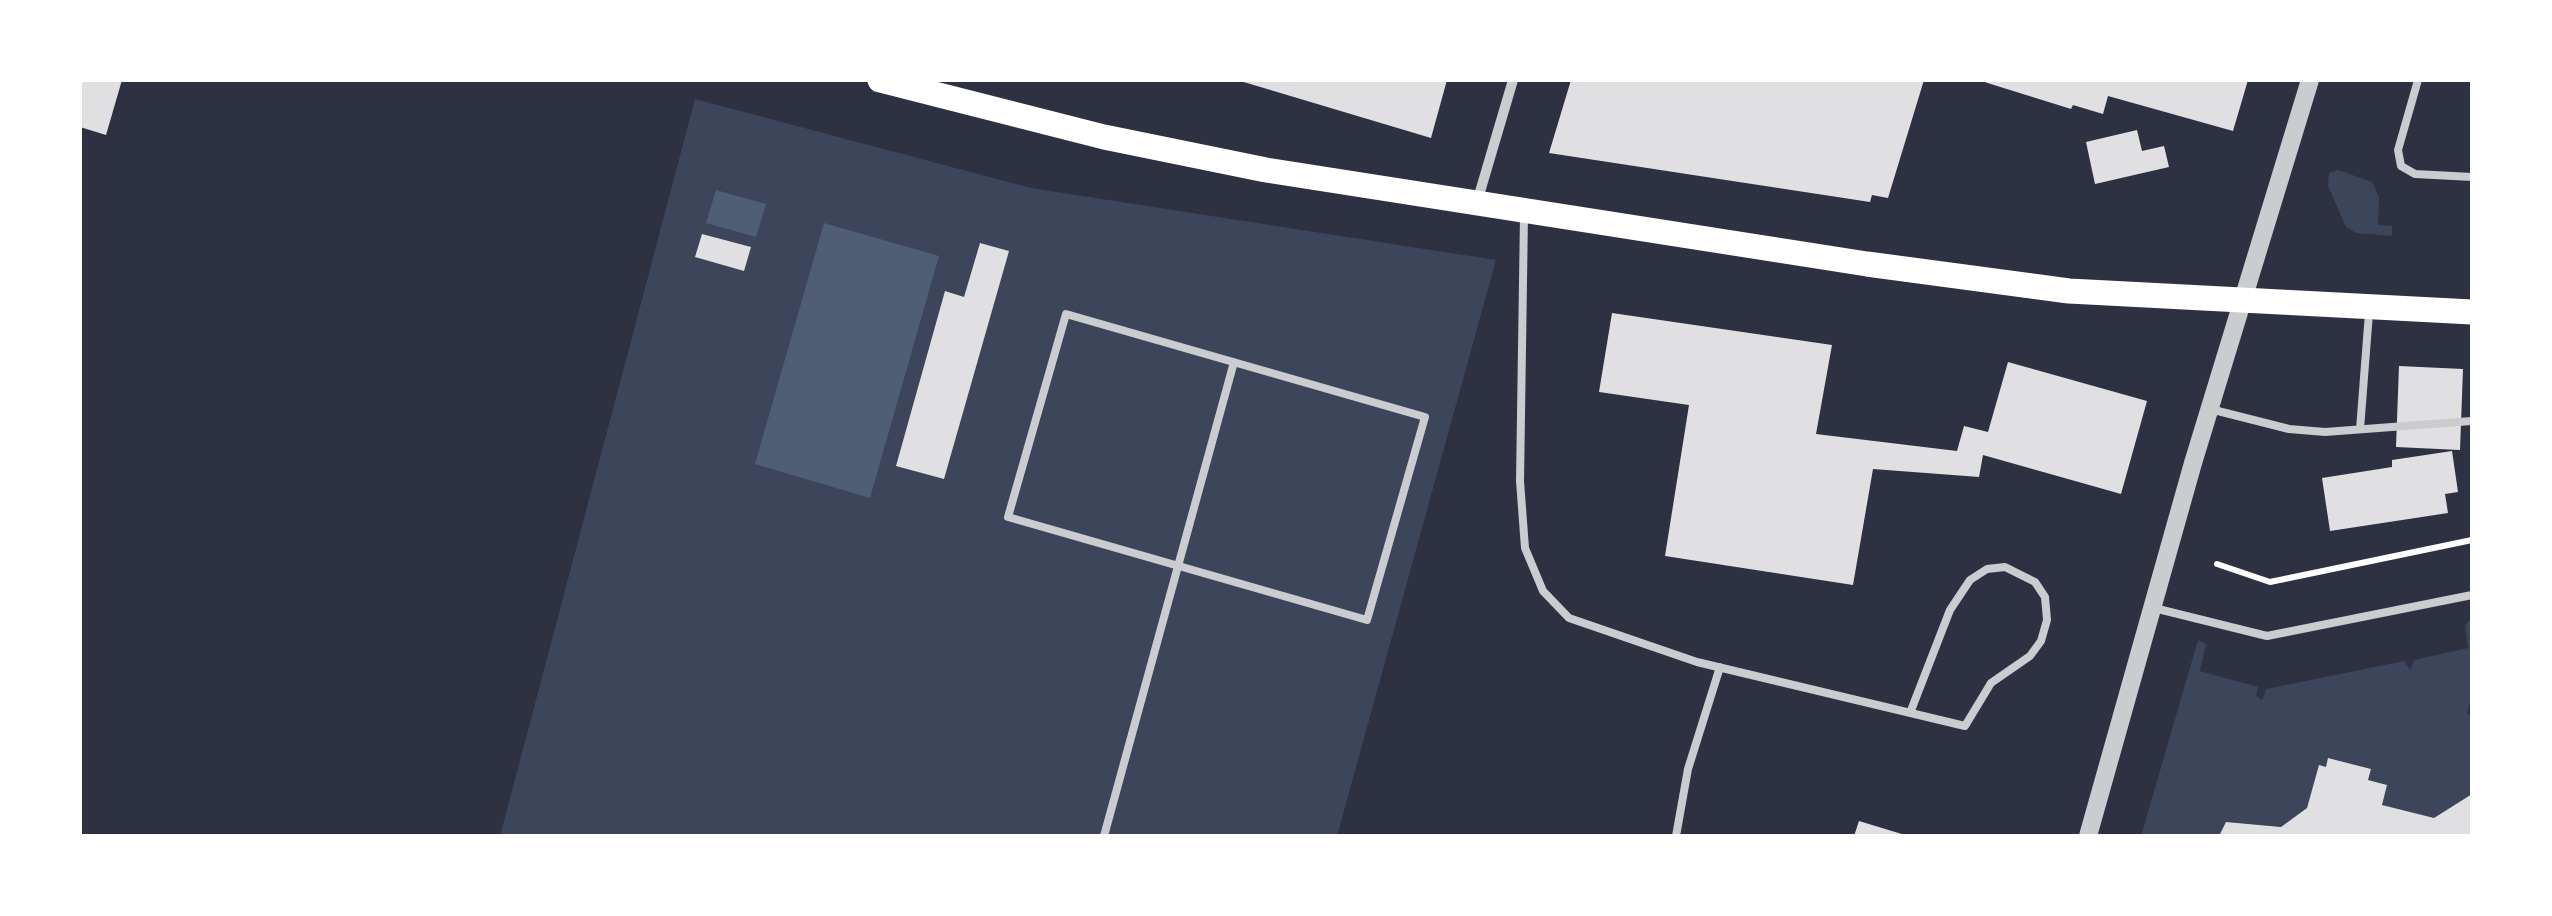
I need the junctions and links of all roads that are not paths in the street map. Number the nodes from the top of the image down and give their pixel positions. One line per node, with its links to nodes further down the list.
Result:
1 (880, 80): 6 (main road)
2 (1513, 80): 6 (street)
3 (2310, 80): 8 (street)
4 (2418, 80): 5 (lane)
5 (2472, 177)
6 (1476, 203): 7 (main road)
7 (1524, 210): 8 (main road); 18 (lane)
8 (2242, 298): 9 (main road); 12 (street)
9 (2369, 308): 10 (main road); 14 (lane)
10 (2472, 312)
11 (1234, 362): 15 (lane); 15 (lane); 15 (lane)
12 (2210, 409): 14 (lane); 17 (street)
13 (2472, 422): 14 (lane)
14 (2360, 429)
15 (1177, 566): 20 (lane)
16 (2472, 595): 17 (lane)
17 (2154, 608): 22 (street)
18 (1720, 667): 19 (lane); 21 (lane)
19 (1910, 713): 19 (lane)
20 (1104, 836)
21 (1676, 836)
22 (2088, 836)

